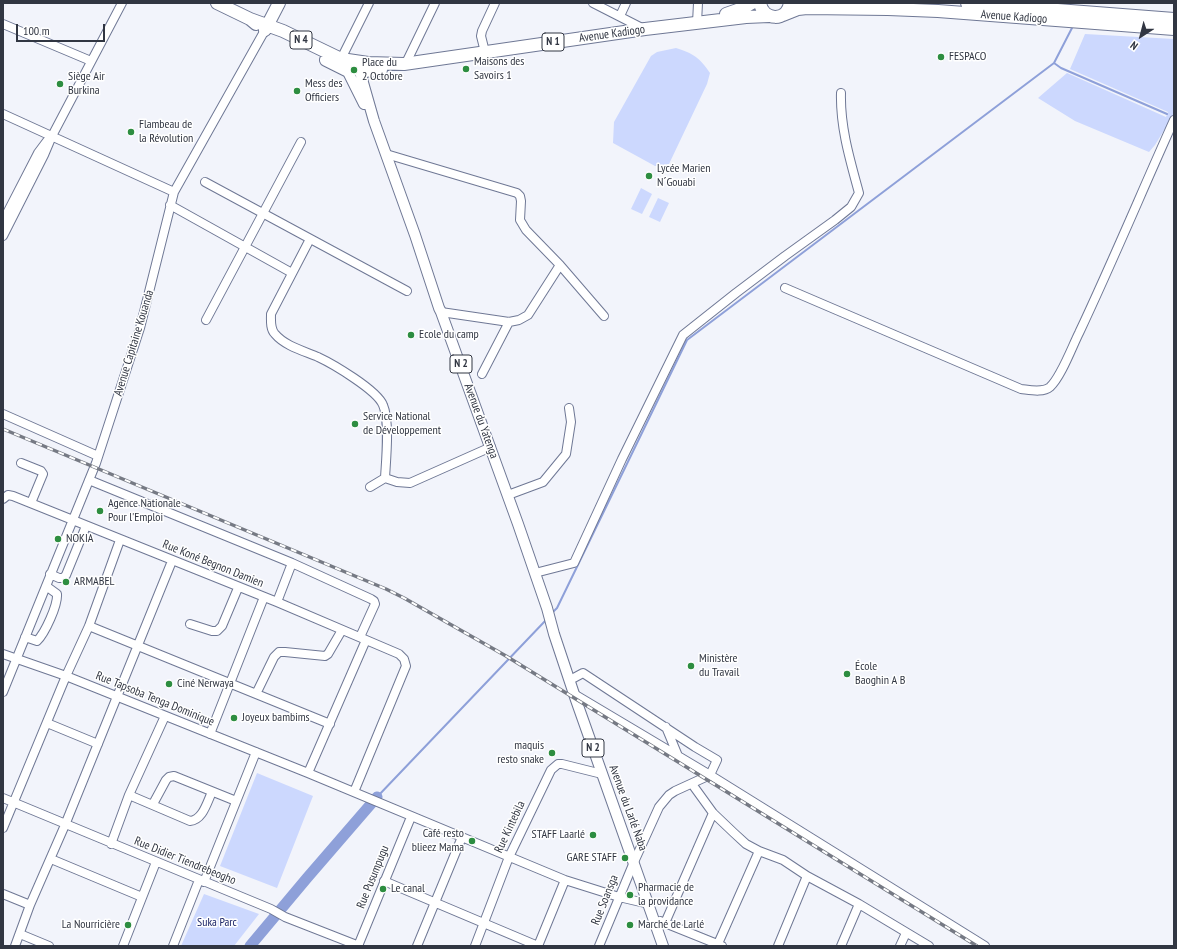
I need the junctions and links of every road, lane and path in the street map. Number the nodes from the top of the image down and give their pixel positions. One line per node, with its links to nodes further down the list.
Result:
1 (122, 3): 27 (street)
2 (217, 3): 23 (highway, N 4)
3 (279, 3): 23 (highway, Avenue Capitaine Kouanda)
4 (369, 3): 29 (street)
5 (435, 3): 28 (street)
6 (495, 3): 26 (street)
7 (593, 3): 16 (street)
8 (626, 3): 16 (street)
9 (698, 3): 21 (street)
10 (752, 3): 21 (highway, Avenue Kadiogo / N 1)
11 (760, 3): 17 (highway)
12 (790, 3): 15 (highway)
13 (967, 3): 18 (highway, Avenue Kadiogo / N 1)
14 (937, 7): 15 (highway, Avenue Kadiogo / N 1); 18 (highway, Avenue Kadiogo / N 1)
15 (782, 15): 17 (highway, N 1)
16 (620, 16): 24 (street)
17 (769, 16): 21 (highway, Avenue Kadiogo / N 1)
18 (1064, 16): 19 (highway, Avenue Kadiogo / N 1)
19 (1092, 18): 20 (highway, Avenue Kadiogo / N 1); 25 (highway, Avenue Kadiogo / N 1)
20 (1174, 19)
21 (699, 22): 24 (highway, Avenue Kadiogo / N 1)
22 (3, 24): 27 (street)
23 (266, 27): 29 (highway, N 4); 37 (street, Avenue Capitaine Kouanda)
24 (645, 29): 26 (highway, Avenue Kadiogo / N 1)
25 (1174, 29)
26 (485, 52): 28 (highway, Avenue Kadiogo / N 1)
27 (91, 61): 33 (street)
28 (405, 64): 29 (highway, Avenue Kadiogo / N 1)
29 (352, 67): 35 (main road, Avenue du Yatenga / N 2)
30 (841, 93): 69 (street)
31 (3, 114): 33 (street)
32 (1174, 120): 46 (street)
33 (52, 136): 37 (street); 40 (street); 41 (street)
34 (301, 142): 39 (street)
35 (386, 154): 44 (street); 48 (main road, Avenue du Yatenga / N 2)
36 (205, 182): 39 (street)
37 (174, 192): 38 (street, Avenue Capitaine Kouanda)
38 (170, 205): 43 (street); 56 (street, Avenue Capitaine Kouanda)
39 (263, 214): 42 (street); 43 (street)
40 (3, 221)
41 (3, 236)
42 (310, 239): 45 (street); 47 (street)
43 (245, 247): 45 (street); 50 (street)
44 (560, 264): 49 (street); 51 (street)
45 (292, 273): 58 (street)
46 (785, 288)
47 (407, 291)
48 (441, 312): 51 (street); 55 (main road, Avenue du Yatenga / N 2)
49 (604, 316)
50 (206, 320)
51 (509, 322): 52 (street)
52 (482, 374)
53 (569, 408): 61 (street)
54 (3, 414): 56 (street)
55 (491, 447): 58 (street); 61 (main road, Avenue du Yatenga / N 2)
56 (98, 456): 59 (street, Avenue Capitaine Kouanda)
57 (21, 463): 63 (street)
58 (385, 478): 60 (street)
59 (89, 480): 64 (street, Avenue Capitaine Kouanda); 68 (street)
60 (370, 487)
61 (508, 495): 69 (main road, Avenue du Yatenga / N 2)
62 (3, 498): 63 (street, Rue Koné Begnon Damien)
63 (31, 503): 64 (street, Rue Koné Begnon Damien)
64 (72, 520): 65 (street, Rue Koné Begnon Damien); 70 (street, Avenue Capitaine Kouanda)
65 (86, 526): 66 (street, Rue Koné Begnon Damien); 70 (street)
66 (120, 540): 67 (street, Rue Koné Begnon Damien); 76 (street)
67 (172, 561): 72 (street, Rue Koné Begnon Damien); 81 (street)
68 (292, 563): 74 (street); 80 (street)
69 (535, 573): 78 (main road, Avenue du Yatenga / N 2)
70 (50, 574): 71 (street, Avenue Capitaine Kouanda)
71 (46, 586): 79 (street, Avenue Capitaine Kouanda); 79 (street)
72 (238, 588): 73 (street, Rue Koné Begnon Damien); 75 (street)
73 (264, 598): 74 (street, Rue Koné Begnon Damien); 86 (street)
74 (277, 602): 77 (street, Rue Koné Begnon Damien)
75 (190, 624)
76 (89, 626): 81 (street); 84 (street)
77 (342, 630): 80 (street, Rue Koné Begnon Damien); 88 (street)
78 (554, 634): 85 (main road, Avenue du Larlé Naba / N 2)
79 (25, 637): 83 (street, Avenue Capitaine Kouanda)
80 (363, 638): 93 (street); 104 (street, Rue Koné Begnon Damien)
81 (137, 647): 86 (street); 90 (street)
82 (3, 654): 83 (street, Rue Tapsoba Tenga Dominique)
83 (17, 659): 84 (street, Rue Tapsoba Tenga Dominique); 87 (street, Avenue Capitaine Kouanda)
84 (66, 676): 90 (street, Rue Tapsoba Tenga Dominique); 92 (street)
85 (570, 680): 89 (main road, Avenue du Larlé Naba / N 2); 94 (street)
86 (230, 684): 88 (street); 95 (street)
87 (3, 692)
88 (256, 694): 93 (street)
89 (574, 694): 98 (street); 100 (main road, Avenue du Larlé Naba / N 2)
90 (117, 696): 91 (street, Rue Tapsoba Tenga Dominique); 96 (street)
91 (164, 716): 95 (street, Rue Tapsoba Tenga Dominique); 105 (street)
92 (47, 722): 96 (street); 108 (street)
93 (330, 724): 99 (street)
94 (666, 727): 98 (street); 101 (street)
95 (210, 734): 97 (street, Rue Tapsoba Tenga Dominique)
96 (98, 744): 112 (street)
97 (256, 752): 99 (street, Rue Tapsoba Tenga Dominique); 107 (street)
98 (678, 756): 101 (street)
99 (308, 773): 104 (street, Rue Tapsoba Tenga Dominique)
100 (602, 774): 117 (street, Rue Kintebila); 120 (main road, Avenue du Larlé Naba / N 2)
101 (710, 775): 102 (street, Rue Soansga); 152 (street)
102 (692, 784): 110 (street); 120 (street, Rue Soansga)
103 (212, 792): 107 (street); 109 (street); 109 (street)
104 (354, 792): 111 (street, Rue Tapsoba Tenga Dominique)
105 (129, 795): 109 (street); 115 (street)
106 (3, 798): 108 (street, Rue Didier Tiendrebeogho)
107 (236, 801): 123 (street)
108 (13, 802): 112 (street, Rue Didier Tiendrebeogho); 113 (street)
109 (153, 804)
110 (713, 813): 116 (street); 134 (street)
111 (411, 817): 114 (street, Rue Tapsoba Tenga Dominique); 124 (street, Rue Pusumpugu)
112 (65, 825): 115 (street, Rue Didier Tiendrebeogho); 118 (street)
113 (3, 828)
114 (462, 837): 117 (street, Rue Tapsoba Tenga Dominique); 128 (street)
115 (111, 844): 119 (street, Rue Didier Tiendrebeogho)
116 (759, 851): 121 (street); 137 (street)
117 (509, 857): 122 (street, Rue Tapsoba Tenga Dominique); 133 (street, Rue Kintebila)
118 (51, 859): 126 (street); 131 (street)
119 (156, 862): 123 (street, Rue Didier Tiendrebeogho); 126 (street)
120 (634, 862): 127 (street, Rue Soansga); 129 (main road, Avenue du Larlé Naba / N 2)
121 (807, 876): 130 (street); 148 (street)
122 (565, 880): 127 (street, Rue Tapsoba Tenga Dominique); 145 (street)
123 (202, 881): 141 (street); 142 (street, Rue Didier Tiendrebeogho)
124 (384, 881): 128 (street); 142 (street, Rue Pusumpugu)
125 (3, 894): 131 (street)
126 (142, 897): 140 (street)
127 (619, 897): 129 (street, Rue Tapsoba Tenga Dominique); 146 (street, Rue Soansga)
128 (436, 902): 133 (street); 143 (street)
129 (649, 904): 132 (main road, Avenue du Larlé Naba / N 2)
130 (859, 904): 135 (street); 149 (street)
131 (30, 905): 136 (street)
132 (654, 919): 134 (street); 147 (main road, Avenue du Larlé Naba / N 2)
133 (483, 923): 144 (street, Rue Kintebila); 145 (street)
134 (665, 923): 137 (street)
135 (906, 933): 150 (street); 151 (street)
136 (20, 934): 138 (street); 139 (street)
137 (719, 945)
138 (15, 946)
139 (50, 946)
140 (123, 946)
141 (173, 946)
142 (358, 946)
143 (417, 946)
144 (475, 946)
145 (538, 946)
146 (599, 946)
147 (663, 946)
148 (778, 946)
149 (841, 946)
150 (900, 946)
151 (929, 946)
152 (985, 946)

